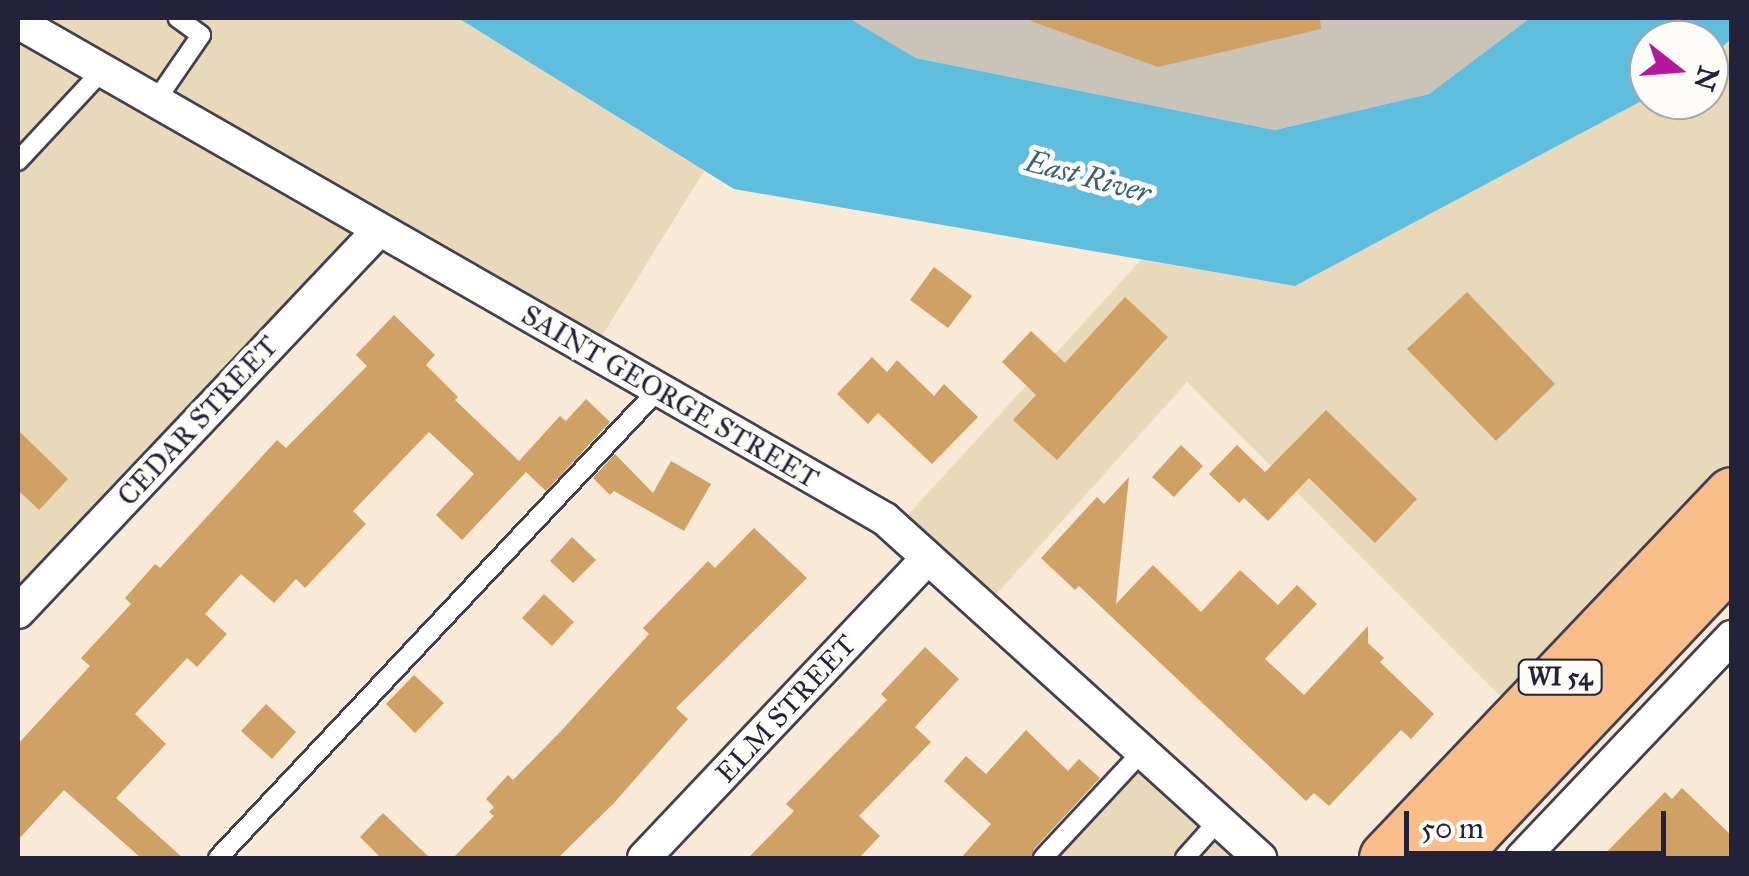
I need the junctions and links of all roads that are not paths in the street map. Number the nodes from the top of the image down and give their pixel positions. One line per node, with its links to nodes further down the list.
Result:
1 (178, 18): 4 (lane)
2 (18, 22): 3 (street, SAINT GEORGE STREET)
3 (102, 71): 4 (street, SAINT GEORGE STREET); 5 (lane)
4 (156, 102): 6 (street, SAINT GEORGE STREET)
5 (18, 161)
6 (379, 230): 7 (street, SAINT GEORGE STREET); 11 (street, CEDAR STREET)
7 (658, 390): 9 (street, SAINT GEORGE STREET); 15 (lane)
8 (1732, 494): 20 (main road, WI 54)
9 (927, 559): 13 (street, SAINT GEORGE STREET); 16 (street, ELM STREET)
10 (1732, 560): 21 (main road, WI 54)
11 (18, 612)
12 (1732, 636): 22 (street)
13 (1142, 752): 14 (street, SAINT GEORGE STREET); 17 (lane)
14 (1218, 821): 18 (lane); 19 (street, SAINT GEORGE STREET)
15 (218, 858)
16 (644, 858)
17 (1044, 858)
18 (1184, 858)
19 (1260, 858)
20 (1386, 858)
21 (1450, 858)
22 (1522, 858)

